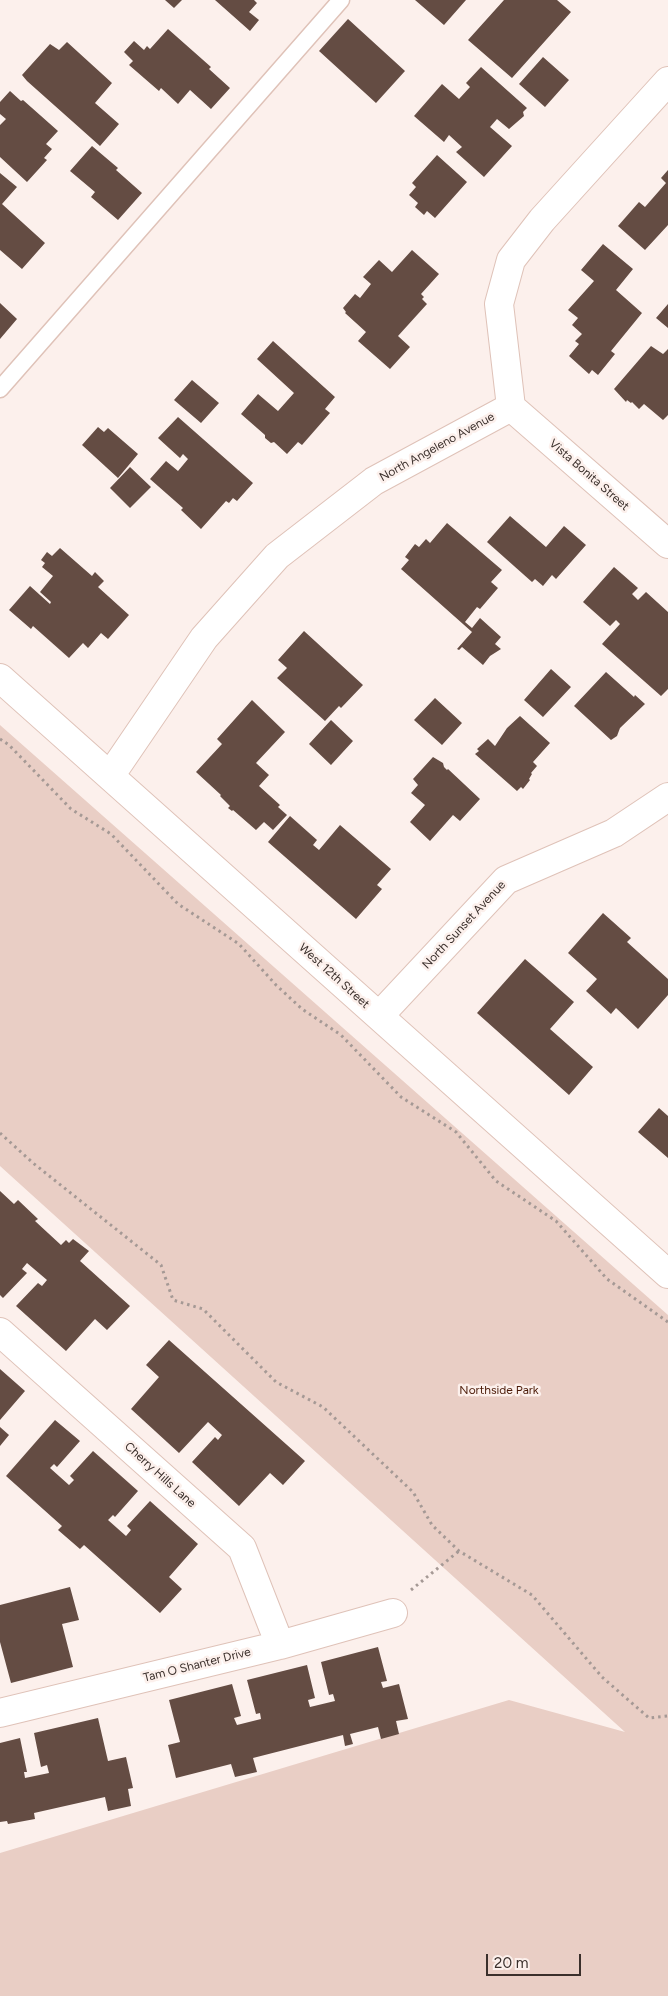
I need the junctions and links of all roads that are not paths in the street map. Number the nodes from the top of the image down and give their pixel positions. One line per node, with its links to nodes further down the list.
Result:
1 (341, 0): 3 (lane)
2 (668, 81): 4 (street)
3 (0, 389)
4 (511, 407): 5 (street, Vista Bonita Street); 7 (street, North Angeleno Avenue)
5 (668, 544)
6 (0, 678): 7 (street, West 12th Street)
7 (110, 776): 9 (street, West 12th Street)
8 (668, 797): 9 (street, North Sunset Avenue)
9 (379, 1016): 10 (street, West 12th Street)
10 (668, 1274)
11 (0, 1332): 13 (street, Cherry Hills Lane)
12 (393, 1613): 13 (street, Tam O Shanter Drive)
13 (280, 1645): 14 (street, Tam O Shanter Drive)
14 (0, 1714)

